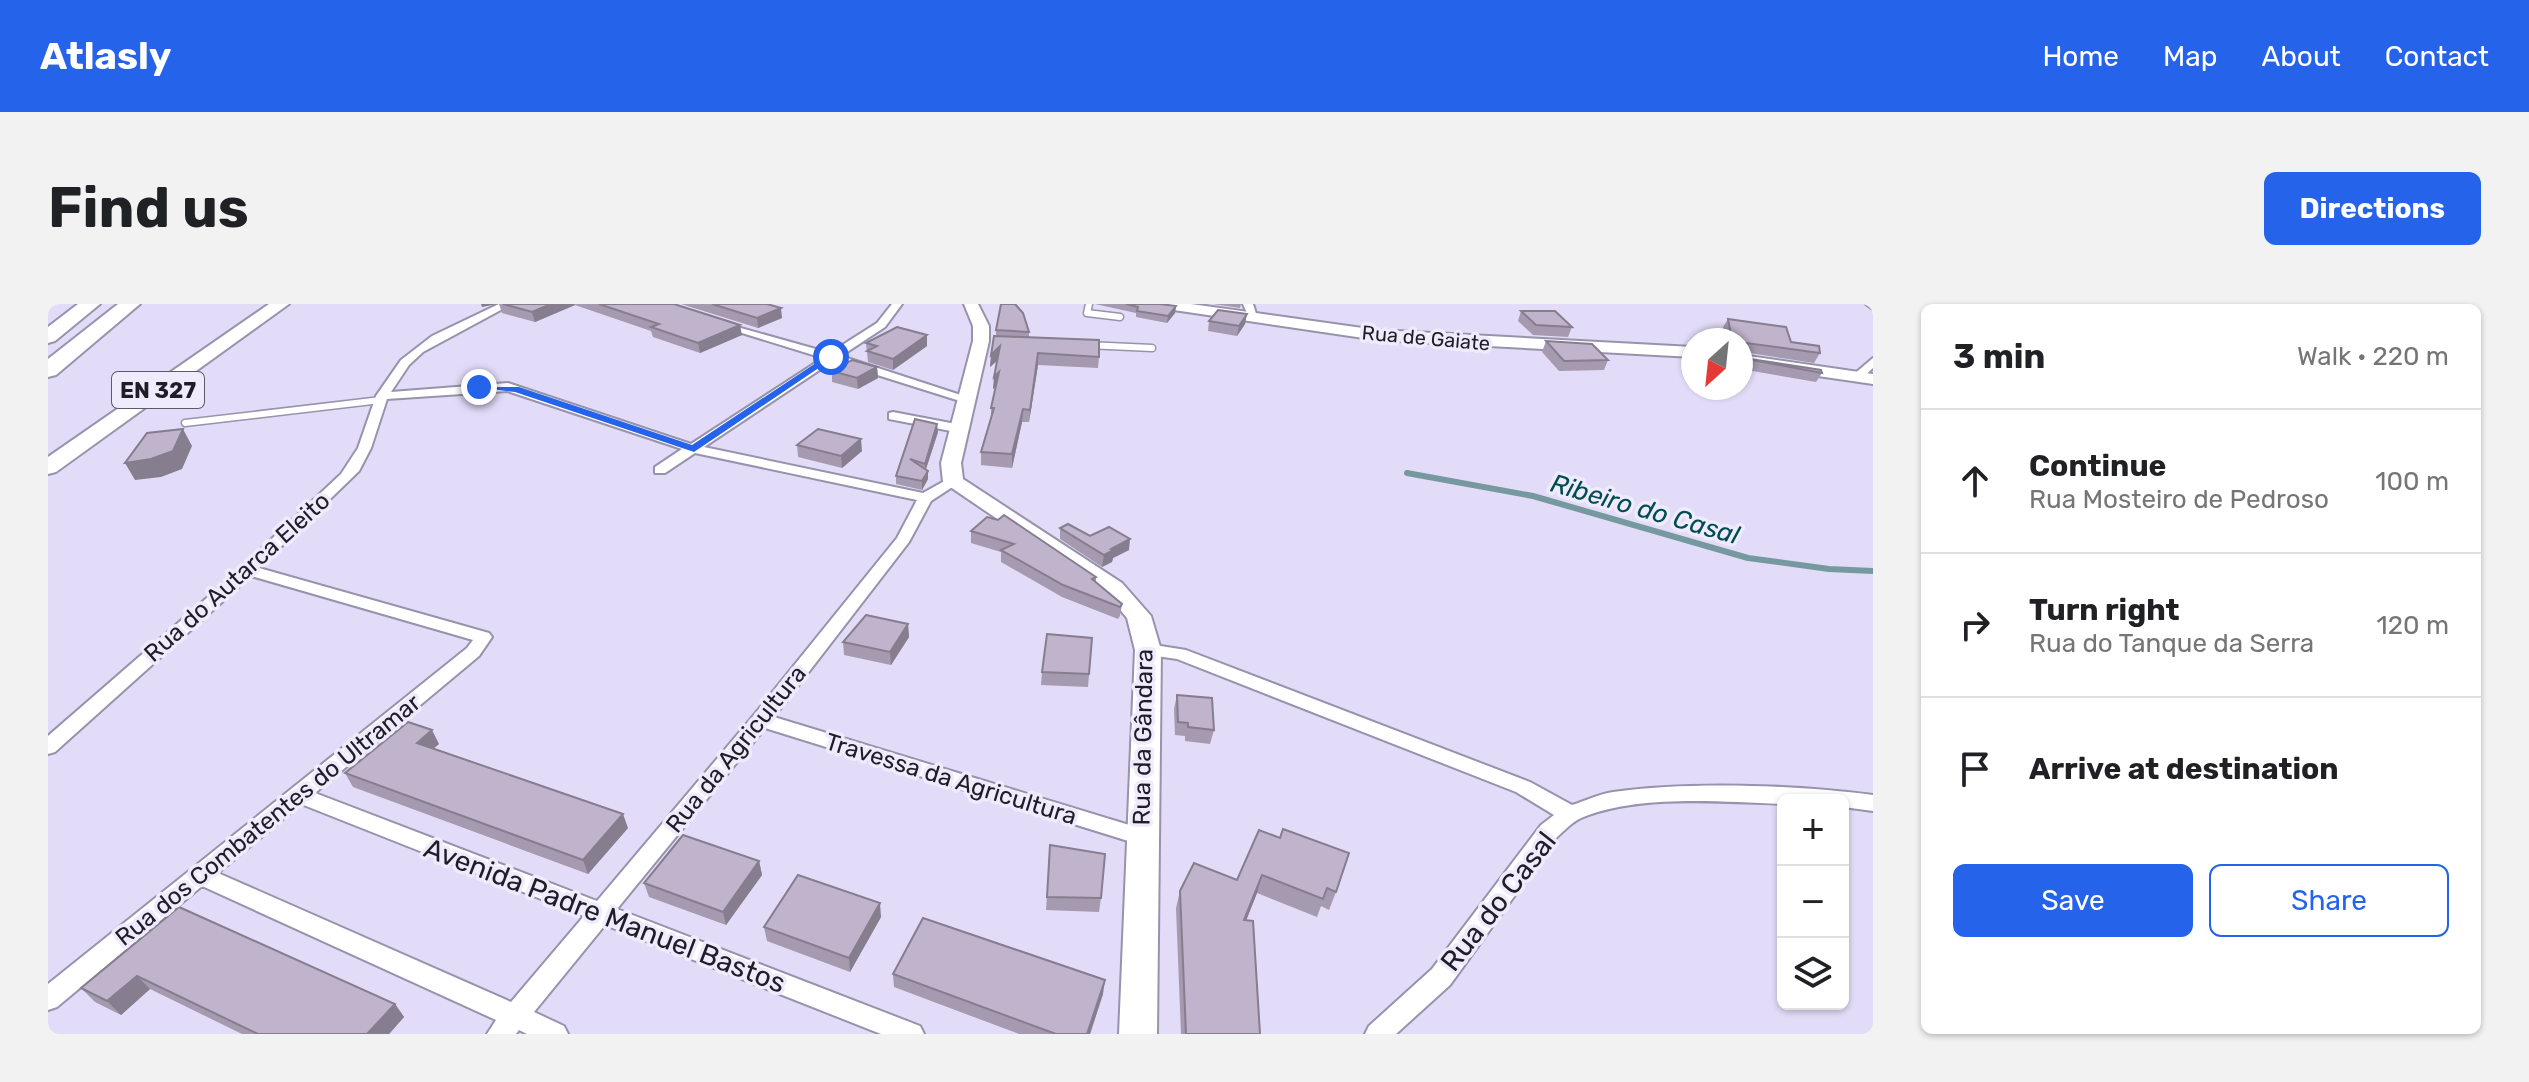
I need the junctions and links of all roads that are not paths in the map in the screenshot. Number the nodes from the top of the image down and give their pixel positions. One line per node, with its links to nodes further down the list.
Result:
1 (90, 304): 12 (highway)
2 (130, 304): 19 (highway)
3 (280, 304): 27 (main road, EN 327)
4 (507, 304): 21 (street, Rua do Autarca Eleito)
5 (897, 304): 16 (street)
6 (971, 304): 22 (main road)
7 (1089, 304): 11 (lane)
8 (1160, 304): 9 (main road, Rua de Gaiate)
9 (1251, 311): 15 (main road, Rua de Gaiate)
10 (703, 317): 16 (street)
11 (1120, 317)
12 (48, 337)
13 (1083, 345): 14 (lane)
14 (1152, 348)
15 (1681, 351)
16 (831, 357): 22 (street); 26 (street)
17 (1873, 361): 20 (street)
18 (1753, 362): 20 (main road)
19 (48, 370)
20 (1865, 378)
21 (381, 398): 24 (lane); 26 (street); 31 (street, Rua do Autarca Eleito)
22 (967, 399): 25 (main road)
23 (893, 416): 25 (street)
24 (185, 423)
25 (961, 429): 29 (main road)
26 (694, 449): 28 (street); 30 (street)
27 (48, 467)
28 (660, 470)
29 (953, 482): 30 (street); 32 (main road, Rua da Gândara)
30 (925, 498): 33 (street, Rua da Agricultura)
31 (251, 571): 34 (street, Rua do Autarca Eleito); 35 (street, Rua dos Combatentes do Ultramar)
32 (1148, 650): 37 (street); 38 (main road, Rua da Gândara)
33 (761, 720): 38 (street, Travessa da Agricultura); 40 (street, Rua da Agricultura)
34 (48, 747)
35 (299, 795): 39 (street, Rua dos Combatentes do Ultramar); 40 (street, Avenida Padre Manuel Bastos)
36 (1873, 803): 37 (street, Rua do Casal)
37 (1570, 814): 46 (street, Rua do Casal)
38 (1141, 837): 45 (main road, Rua da Gândara)
39 (202, 876): 41 (street, Rua dos Combatentes do Ultramar); 42 (street)
40 (600, 914): 42 (street, Rua da Agricultura); 44 (street, Avenida Padre Manuel Bastos)
41 (48, 999)
42 (507, 1025): 43 (street)
43 (555, 1034)
44 (911, 1034)
45 (1138, 1034)
46 (1378, 1034)

